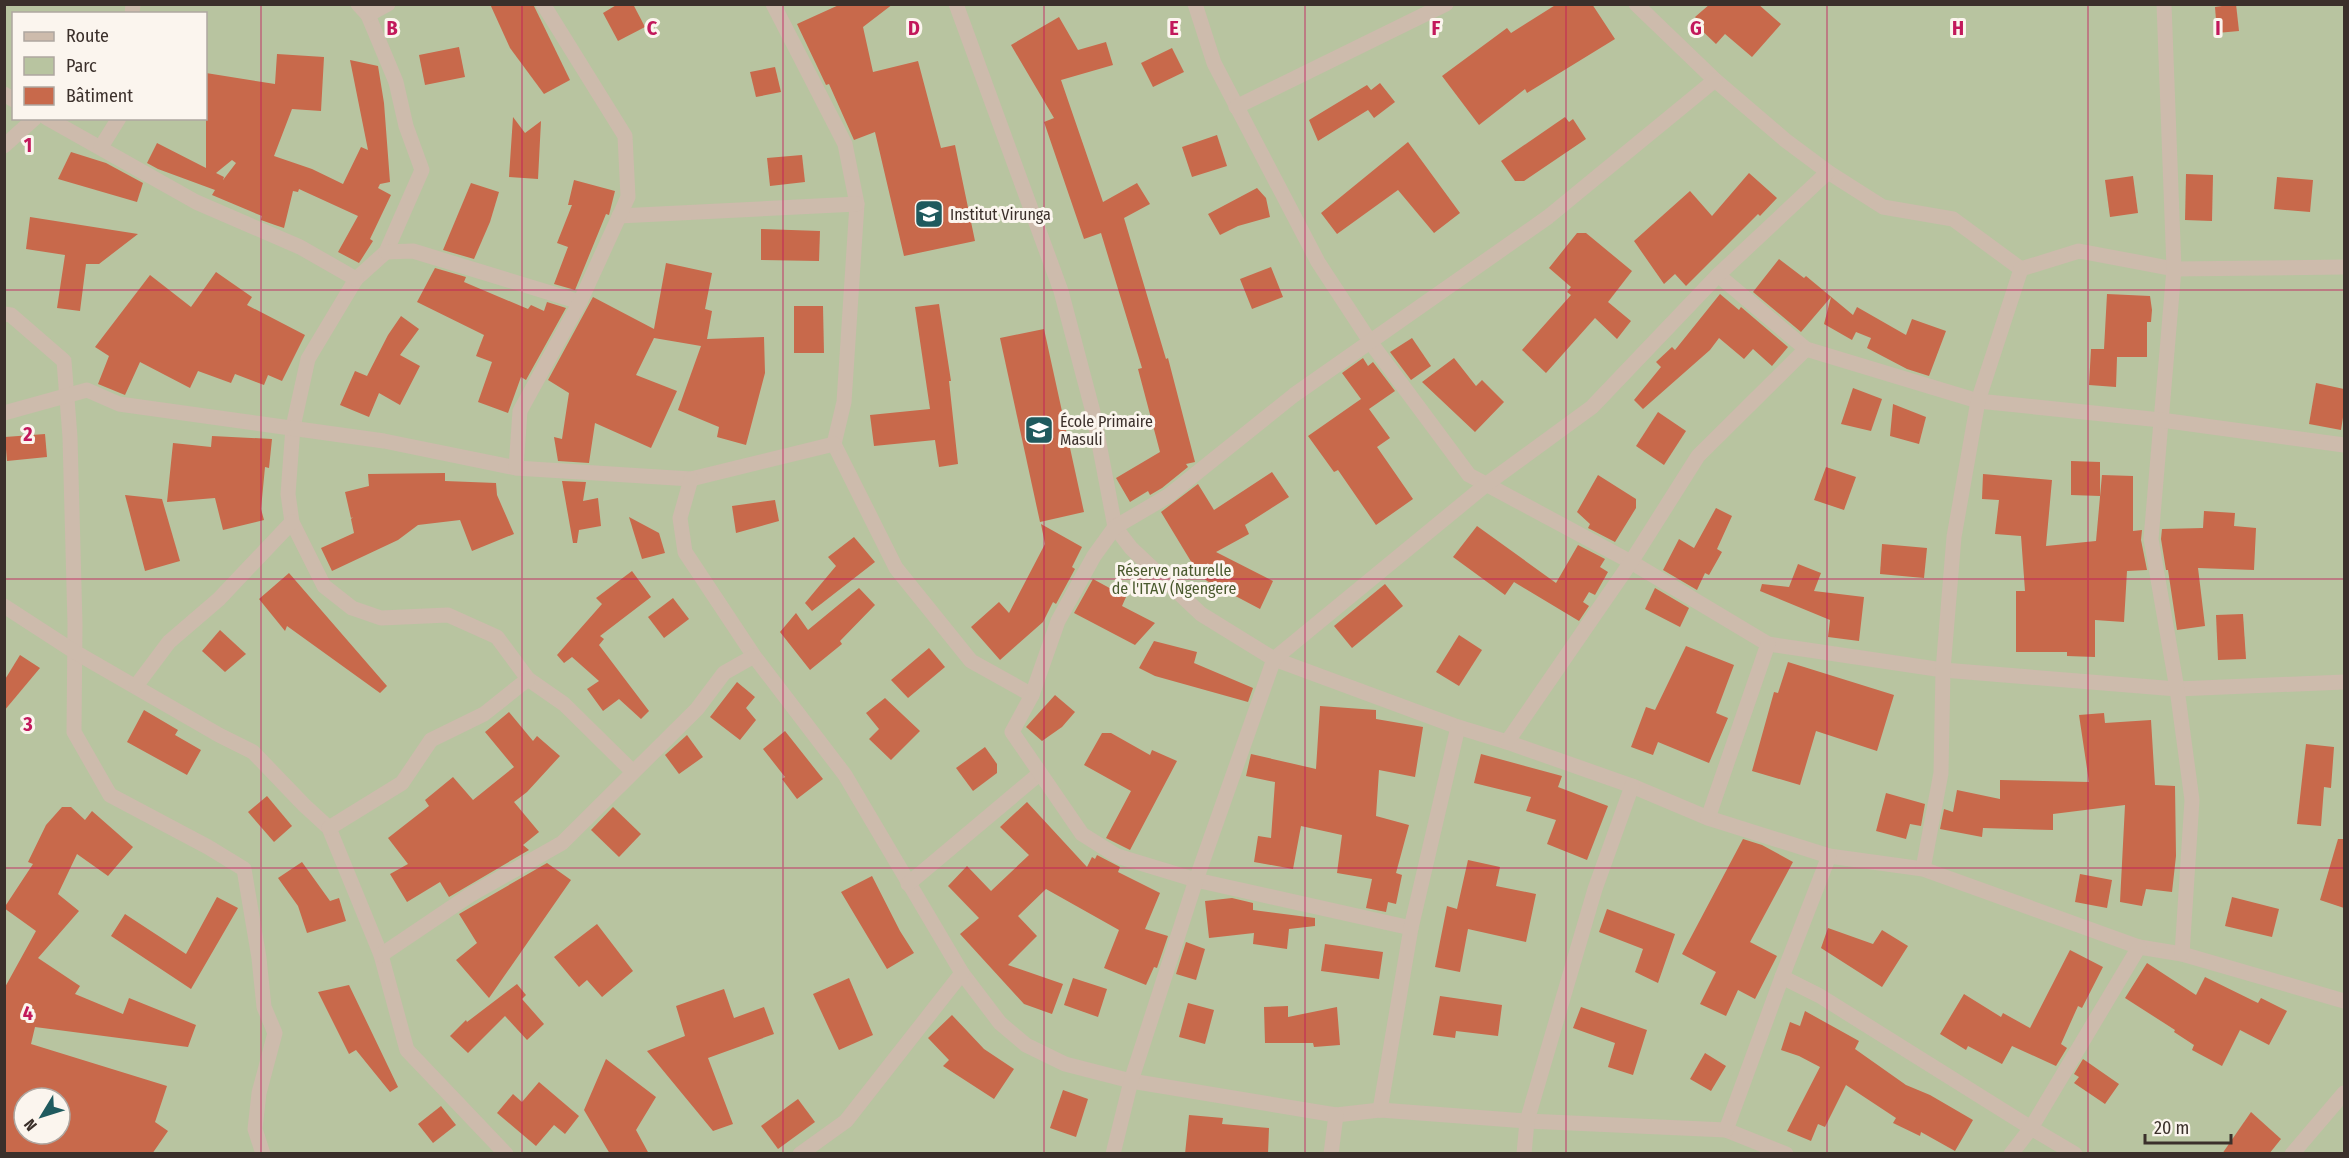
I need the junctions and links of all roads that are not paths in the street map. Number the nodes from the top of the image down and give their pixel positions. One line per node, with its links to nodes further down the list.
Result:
1 (388, 4): 9 (street)
2 (543, 4): 19 (street)
3 (773, 4): 18 (street)
4 (956, 4): 41 (street)
5 (1195, 4): 11 (street)
6 (1446, 4): 11 (street)
7 (1636, 4): 10 (street)
8 (2164, 4): 23 (street)
9 (363, 10): 20 (street)
10 (1715, 80): 17 (street); 28 (street)
11 (1236, 107): 28 (street)
12 (33, 120): 15 (street)
13 (51, 120): 16 (street)
14 (118, 120): 16 (street)
15 (4, 146)
16 (101, 147): 25 (street)
17 (1828, 172): 22 (street); 24 (street)
18 (858, 204): 19 (street); 35 (street)
19 (619, 216): 26 (street)
20 (386, 252): 25 (street); 26 (street)
21 (2344, 267): 23 (street)
22 (2021, 269): 23 (street); 31 (street)
23 (2174, 269): 33 (street)
24 (1718, 275): 29 (street); 39 (street)
25 (356, 279): 34 (street)
26 (580, 302): 37 (street)
27 (4, 314): 30 (street)
28 (1371, 343): 39 (street); 41 (street)
29 (1806, 349): 31 (street); 42 (street)
30 (66, 396): 32 (street); 34 (street); 45 (street)
31 (1978, 400): 33 (street); 48 (street)
32 (4, 413)
33 (2162, 420): 36 (street); 52 (street)
34 (293, 427): 37 (street); 40 (street)
35 (834, 444): 38 (street); 53 (street)
36 (2344, 445)
37 (516, 468): 38 (street)
38 (691, 479): 46 (street)
39 (1488, 483): 42 (street); 47 (street)
40 (292, 522): 49 (street); 51 (street)
41 (1115, 527): 47 (street); 53 (street)
42 (1631, 562): 44 (street); 55 (street)
43 (4, 606): 45 (street)
44 (1768, 644): 48 (street); 59 (street)
45 (75, 652): 51 (street); 79 (street)
46 (754, 656): 56 (street); 64 (street)
47 (1274, 659): 54 (street); 63 (street)
48 (1943, 670): 52 (street); 62 (street)
49 (528, 679): 56 (street); 60 (street)
50 (2344, 682): 52 (street)
51 (136, 686): 60 (street)
52 (2177, 689): 67 (street)
53 (1032, 695): 57 (street)
54 (1458, 727): 55 (street); 65 (street)
55 (1507, 742): 58 (street)
56 (632, 771): 68 (street)
57 (1039, 774): 63 (street); 64 (street)
58 (1632, 786): 59 (street); 76 (street)
59 (1708, 818): 61 (street)
60 (329, 828): 68 (street)
61 (1829, 856): 62 (street); 70 (street)
62 (1923, 869): 66 (street)
63 (1196, 880): 65 (street); 72 (street)
64 (908, 885): 69 (street)
65 (1411, 928): 74 (street)
66 (2139, 947): 67 (street); 77 (street)
67 (2182, 954): 71 (street)
68 (381, 955): 80 (street)
69 (962, 973): 72 (street); 81 (street)
70 (1782, 977): 77 (street); 78 (street)
71 (2344, 1001)
72 (1131, 1081): 75 (street); 82 (street)
73 (2344, 1093): 88 (street)
74 (1380, 1110): 75 (street); 76 (street)
75 (1336, 1115): 83 (street)
76 (1527, 1121): 78 (street); 84 (street)
77 (2031, 1128): 86 (street); 87 (street)
78 (1726, 1130): 85 (street)
79 (263, 1154)
80 (506, 1154)
81 (800, 1154)
82 (1113, 1154)
83 (1331, 1154)
84 (1524, 1154)
85 (1786, 1154)
86 (2011, 1154)
87 (2075, 1154)
88 (2292, 1154)

